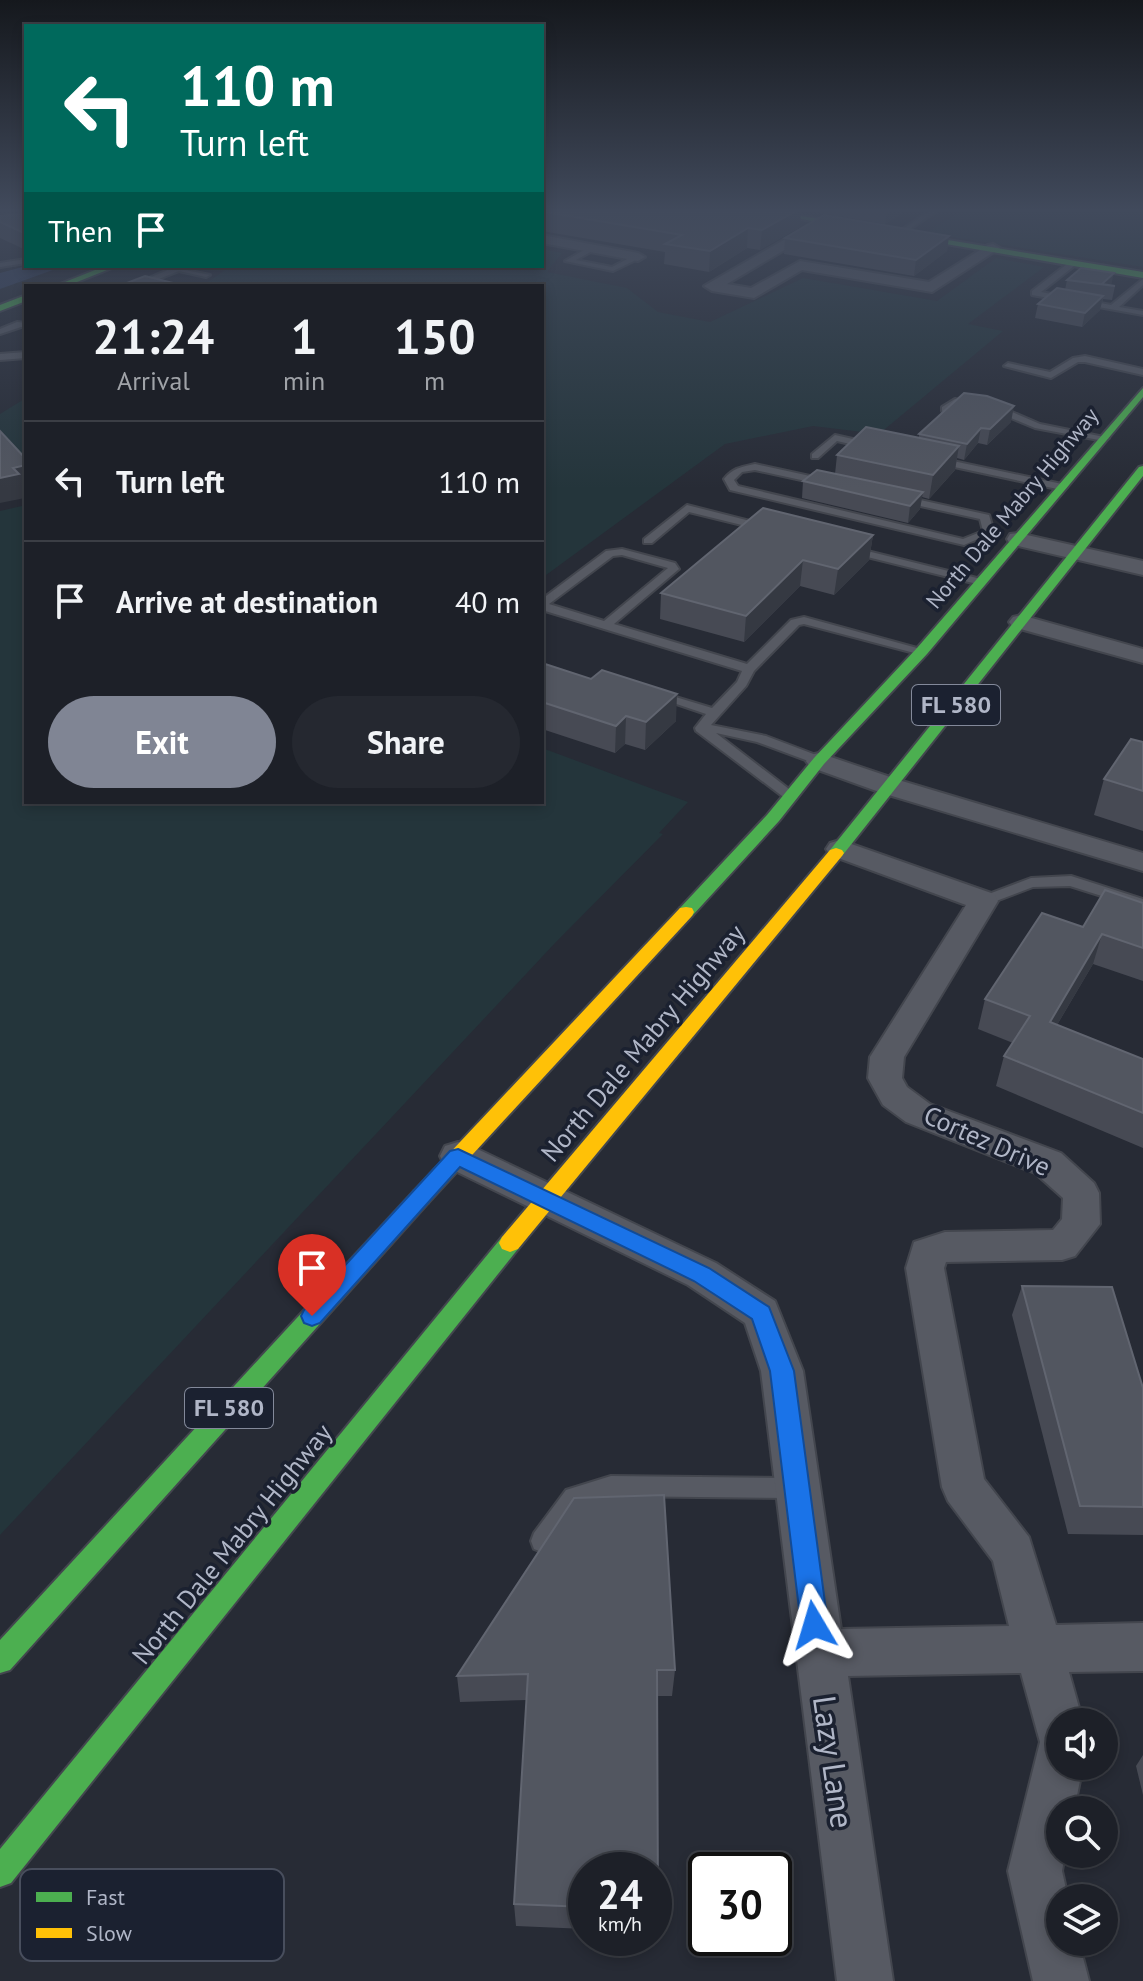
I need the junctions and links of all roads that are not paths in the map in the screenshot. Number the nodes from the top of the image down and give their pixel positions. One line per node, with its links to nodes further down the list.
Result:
1 (1095, 304): 3 (lane)
2 (1117, 304): 3 (lane)
3 (1113, 308): 4 (lane)
4 (1143, 313)
5 (24, 325): 6 (lane)
6 (0, 332)
7 (24, 355): 8 (lane)
8 (0, 357)
9 (1008, 366): 10 (lane)
10 (1143, 372)
11 (1143, 391): 13 (main road, North Dale Mabry Highway / FL 580)
12 (945, 409): 13 (lane)
13 (1104, 438): 18 (main road, North Dale Mabry Highway / FL 580)
14 (881, 448): 15 (lane)
15 (815, 456)
16 (926, 458): 18 (lane)
17 (1143, 469): 24 (main road, North Dale Mabry Highway / FL 580)
18 (1062, 487): 21 (main road, North Dale Mabry Highway / FL 580)
19 (780, 532): 22 (lane)
20 (989, 532): 20 (lane); 21 (lane)
21 (1018, 539): 24 (street); 26 (main road, North Dale Mabry Highway / FL 580)
22 (648, 541)
23 (842, 547): 26 (lane)
24 (1077, 553): 25 (street); 29 (main road, North Dale Mabry Highway / FL 580)
25 (1143, 568)
26 (981, 582): 32 (main road, North Dale Mabry Highway / FL 580)
27 (544, 603): 30 (lane)
28 (544, 606): 30 (lane)
29 (1021, 622): 33 (street); 39 (main road, North Dale Mabry Highway / FL 580)
30 (605, 626): 34 (lane)
31 (1143, 629): 33 (street)
32 (922, 651): 34 (lane); 38 (main road, North Dale Mabry Highway / FL 580)
33 (1136, 654)
34 (749, 669): 36 (lane)
35 (644, 691): 36 (lane)
36 (715, 713): 37 (lane)
37 (701, 728): 38 (lane); 40 (lane)
38 (819, 761): 39 (street); 40 (main road, FL 580)
39 (892, 787): 41 (main road, North Dale Mabry Highway / FL 580); 42 (street)
40 (791, 796): 45 (main road, North Dale Mabry Highway / FL 580)
41 (840, 849): 43 (street); 46 (main road, North Dale Mabry Highway / FL 580)
42 (1143, 862)
43 (983, 901): 44 (lane); 49 (street, Cortez Drive)
44 (1143, 904)
45 (458, 1156): 46 (street, Lazy Lane); 52 (main road, North Dale Mabry Highway / FL 580)
46 (547, 1197): 47 (street, Lazy Lane); 55 (main road, North Dale Mabry Highway / FL 580)
47 (797, 1488): 48 (lane); 51 (street, Lazy Lane)
48 (542, 1541)
49 (1036, 1647): 50 (street); 51 (street); 53 (street)
50 (1143, 1647)
51 (818, 1653): 56 (street, Lazy Lane)
52 (0, 1660)
53 (1054, 1708)
54 (1054, 1780): 57 (street)
55 (0, 1872)
56 (865, 1981)
57 (1061, 1981)

